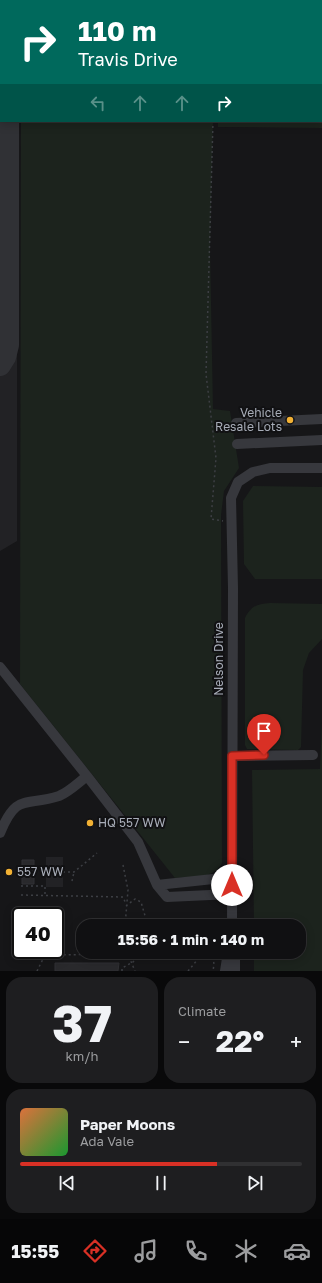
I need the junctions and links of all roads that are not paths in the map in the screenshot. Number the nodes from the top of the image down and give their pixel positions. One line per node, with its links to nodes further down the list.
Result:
1 (322, 419): 2 (street)
2 (236, 423)
3 (322, 440): 4 (street)
4 (237, 444)
5 (322, 468): 8 (street, Nelson Drive)
6 (0, 667): 9 (street)
7 (313, 755): 8 (street)
8 (232, 756): 11 (street, Nelson Drive)
9 (87, 776): 10 (street); 12 (street)
10 (0, 833)
11 (232, 877): 12 (street); 13 (street, Nelson Drive)
12 (157, 885): 13 (street)
13 (232, 894): 14 (street, Nelson Drive)
14 (232, 919)
15 (227, 959): 17 (street)
16 (235, 959): 18 (street)
17 (225, 971)
18 (235, 971)

